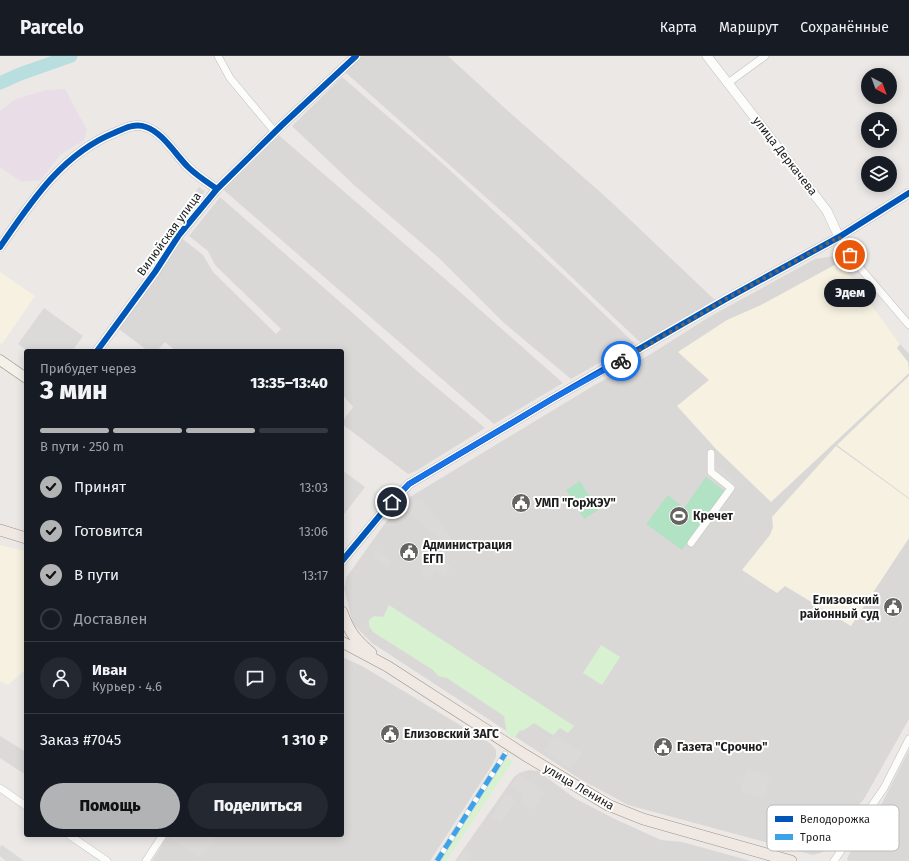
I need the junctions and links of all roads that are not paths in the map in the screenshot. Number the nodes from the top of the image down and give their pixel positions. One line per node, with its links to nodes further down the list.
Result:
1 (218, 56): 6 (street)
2 (356, 56): 6 (street, Вилюйская улица)
3 (707, 56): 5 (street, улица Деркачева)
4 (765, 56): 5 (street)
5 (726, 81): 9 (street, улица Деркачева)
6 (275, 132): 7 (street, Вилюйская улица)
7 (217, 189): 10 (street); 12 (street, Вилюйская улица)
8 (909, 193): 9 (street)
9 (839, 237): 11 (street); 19 (street)
10 (0, 247)
11 (909, 325)
12 (98, 349)
13 (0, 360): 14 (main road)
14 (24, 377)
15 (711, 453): 18 (street)
16 (0, 530): 17 (main road)
17 (24, 537)
18 (691, 543)
19 (352, 550): 20 (street); 21 (street)
20 (344, 559)
21 (344, 564)
22 (344, 618): 24 (main road, улица Ленина)
23 (344, 643): 24 (main road, улица Ленина)
24 (387, 666): 36 (main road, улица Ленина)
25 (909, 739): 29 (street)
26 (505, 754): 35 (street)
27 (0, 788): 28 (street)
28 (24, 805)
29 (872, 805)
30 (72, 837): 33 (street)
31 (162, 837): 34 (street)
32 (841, 851): 37 (street)
33 (106, 861)
34 (146, 861)
35 (437, 861)
36 (791, 861)
37 (834, 861)

